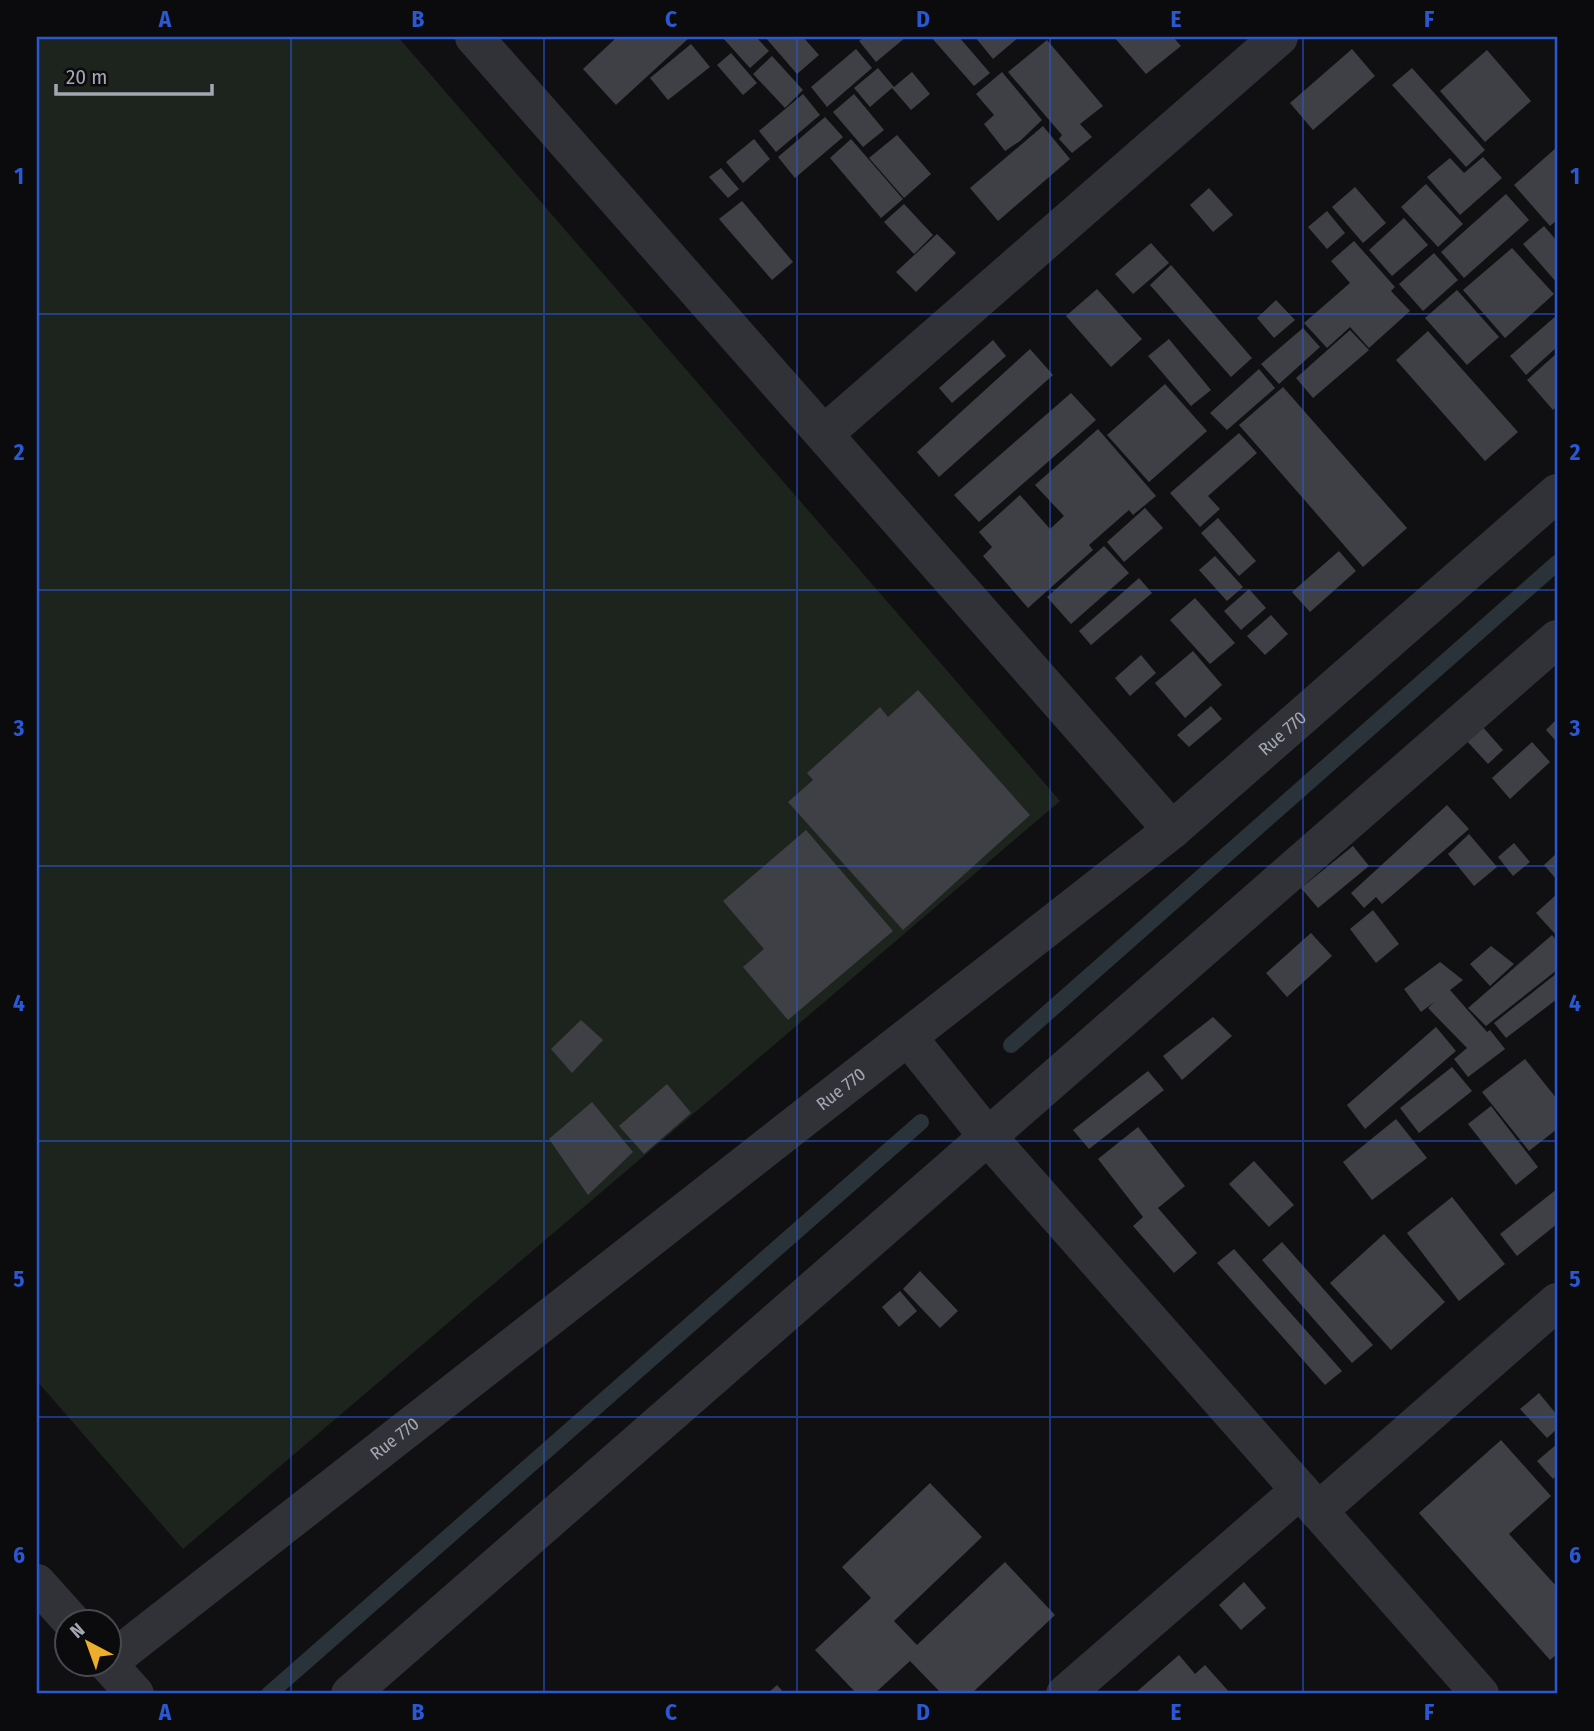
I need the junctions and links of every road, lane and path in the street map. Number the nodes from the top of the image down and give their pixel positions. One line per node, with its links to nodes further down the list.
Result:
1 (1279, 37): 3 (street)
2 (491, 43): 3 (street)
3 (824, 434): 6 (street)
4 (1557, 493): 6 (street, Rue 770)
5 (1557, 639): 8 (street)
6 (1172, 830): 7 (street, Rue 770)
7 (908, 1037): 8 (street); 13 (street, Rue 770)
8 (988, 1137): 10 (street); 16 (street)
9 (1557, 1302): 10 (street)
10 (1309, 1501): 17 (street); 18 (street)
11 (37, 1583): 12 (street)
12 (59, 1608)
13 (122, 1653)
14 (121, 1678): 15 (street)
15 (135, 1694)
16 (350, 1694)
17 (1065, 1694)
18 (1480, 1694)

